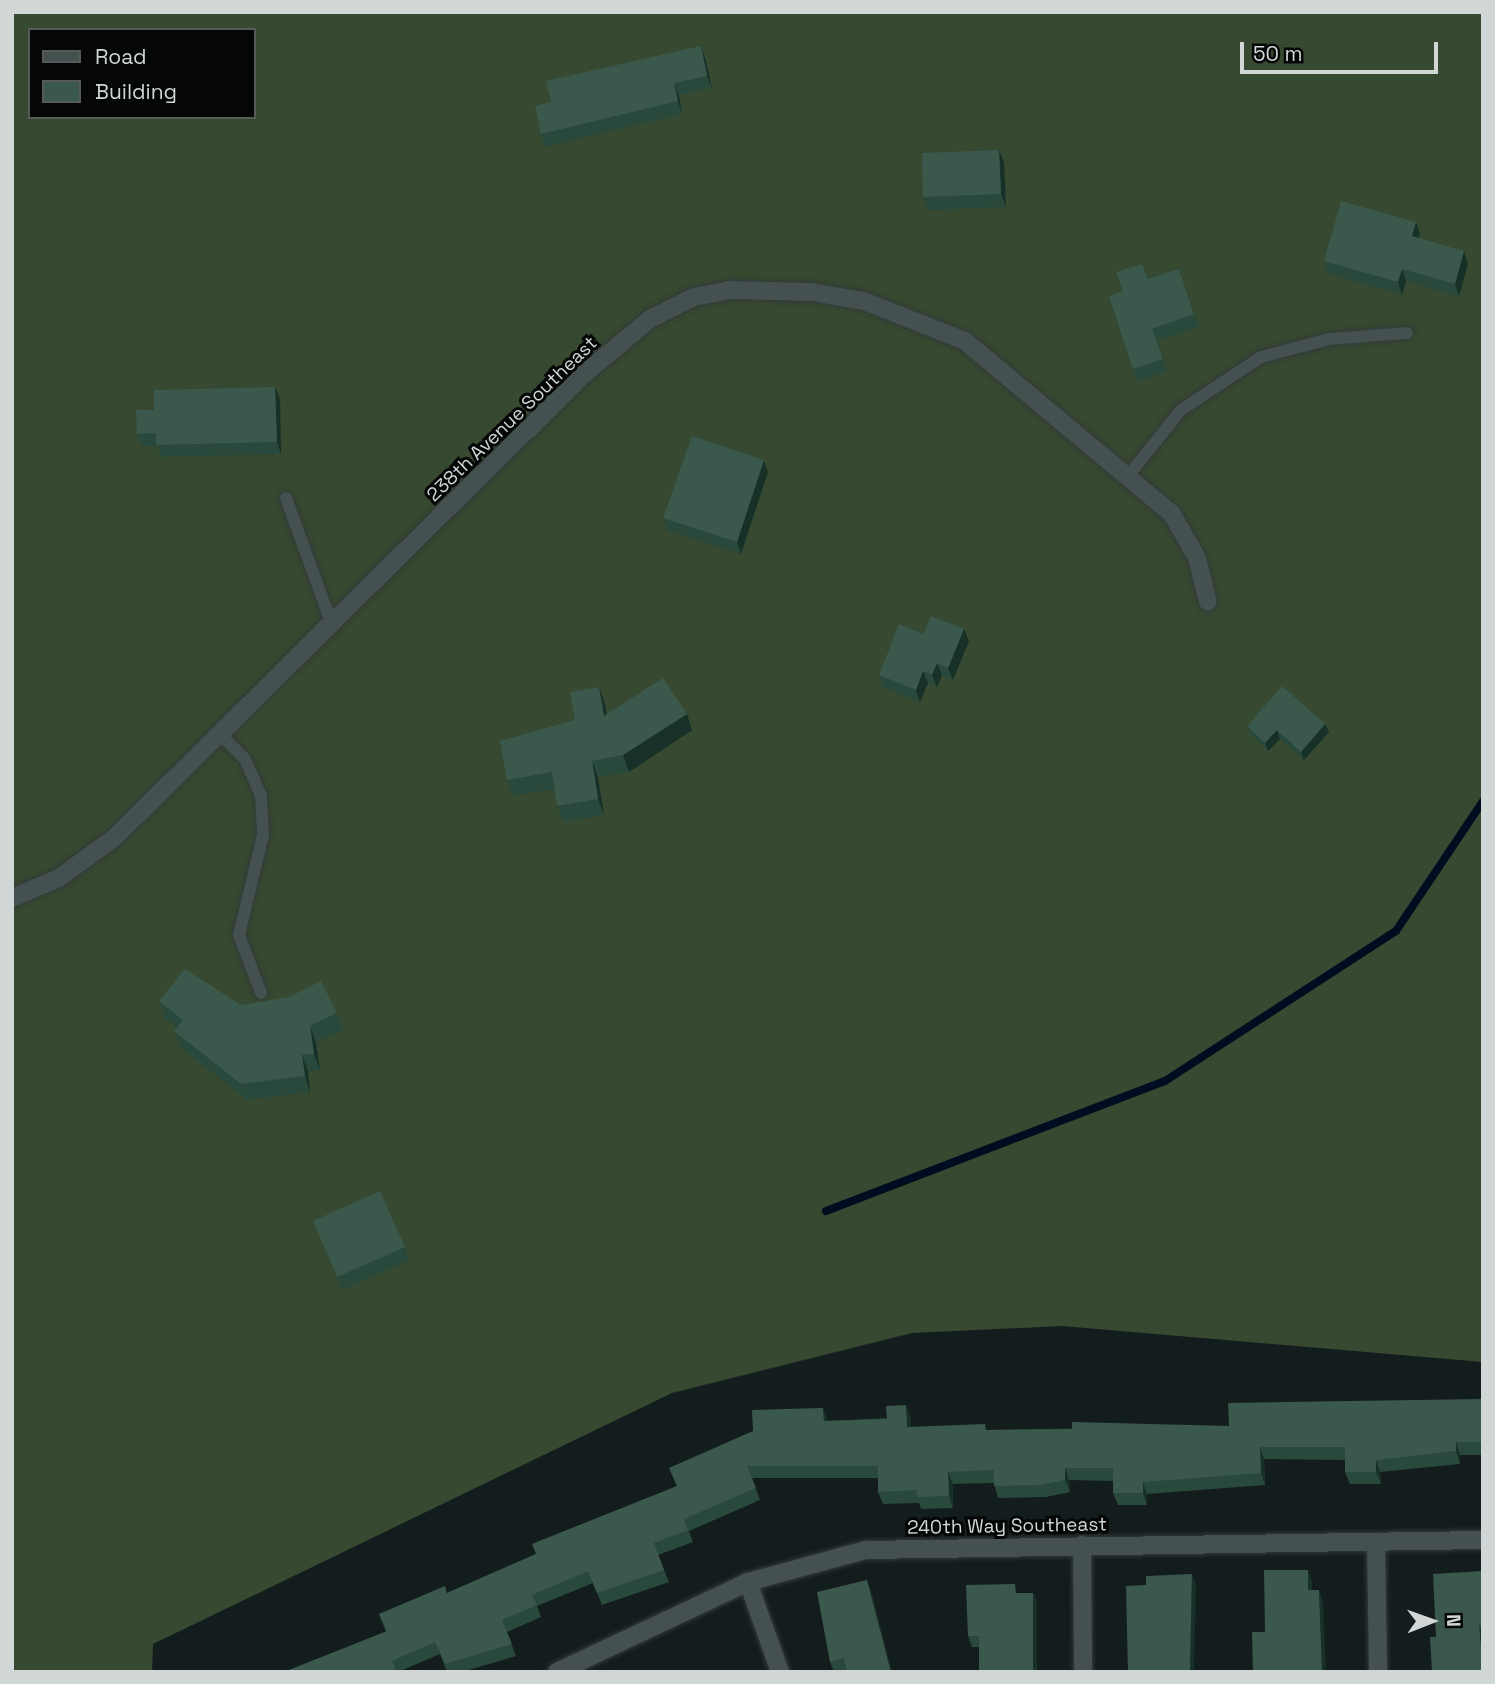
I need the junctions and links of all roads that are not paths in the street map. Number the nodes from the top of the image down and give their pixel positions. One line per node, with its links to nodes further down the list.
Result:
1 (1407, 333): 2 (lane)
2 (1128, 476): 4 (street, 238th Avenue Southeast); 5 (street, 238th Avenue Southeast)
3 (286, 498): 5 (lane)
4 (1208, 602)
5 (333, 628): 6 (street, 238th Avenue Southeast)
6 (221, 735): 7 (street, 238th Avenue Southeast); 8 (lane)
7 (12, 898)
8 (261, 993)
9 (1483, 1540): 10 (street, 240th Way Southeast)
10 (1376, 1542): 11 (street, 240th Way Southeast); 16 (street)
11 (1082, 1545): 12 (street, 240th Way Southeast); 15 (street)
12 (748, 1581): 13 (street, 240th Way Southeast); 14 (street)
13 (557, 1672)
14 (780, 1672)
15 (1083, 1672)
16 (1378, 1672)

